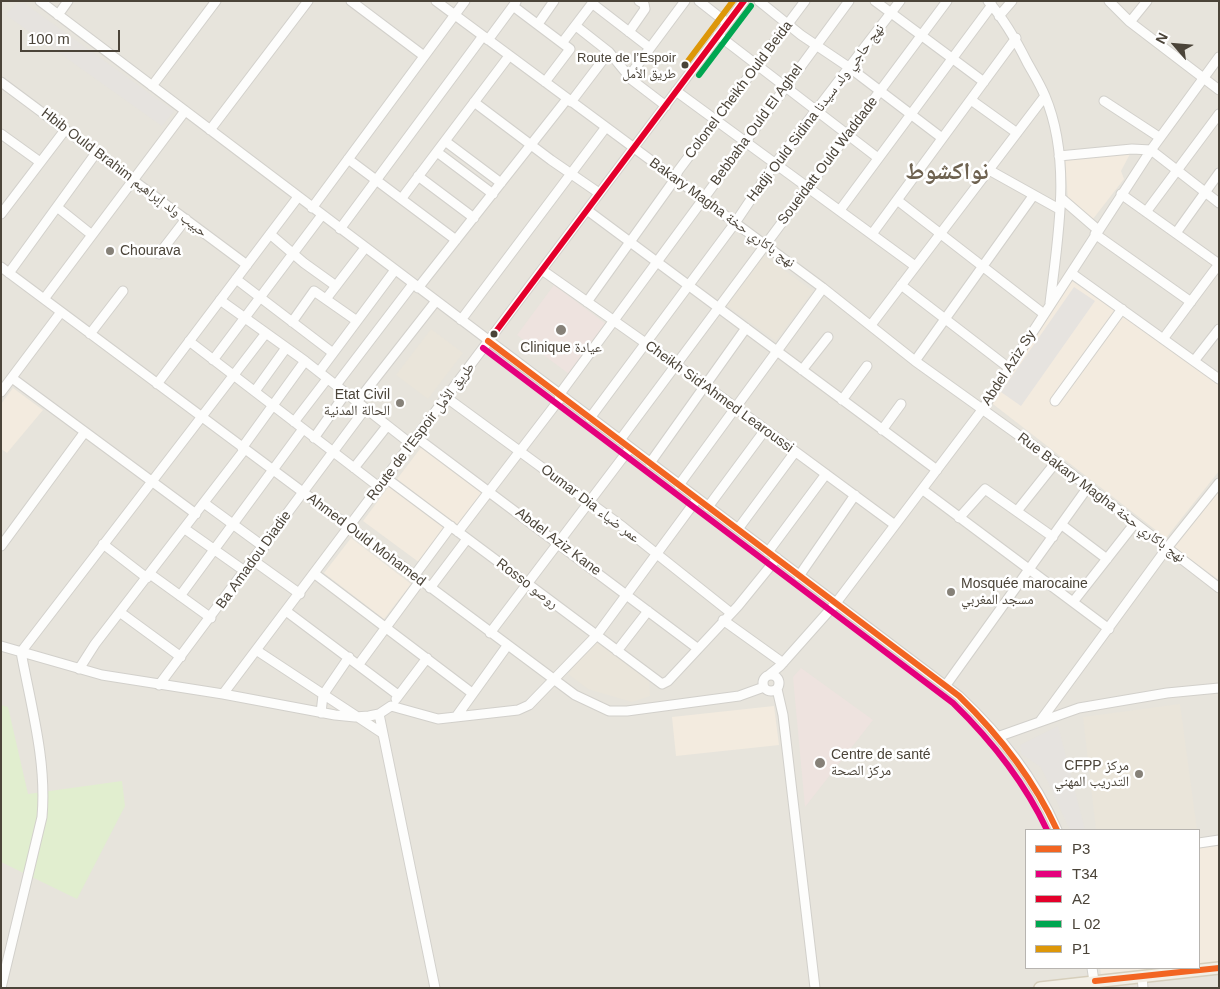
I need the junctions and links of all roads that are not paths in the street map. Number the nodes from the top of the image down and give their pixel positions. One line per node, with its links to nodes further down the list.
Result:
1 (40, 1): 27 (street)
2 (68, 1): 27 (street)
3 (216, 1): 54 (street)
4 (308, 1): 72 (street)
5 (351, 1): 43 (street)
6 (436, 1): 26 (street, Bakary Magha نهج باكاري حخة)
7 (465, 1): 26 (street)
8 (554, 1): 31 (street)
9 (639, 1): 34 (street)
10 (685, 1): 41 (street)
11 (699, 1): 30 (street)
12 (744, 1): 30 (street, Route de l’Espoir طريق الأمل)
13 (759, 1): 32 (street)
14 (805, 1): 32 (street, Colonel Cheikh Ould Beida)
15 (849, 1): 40 (street, Bebbaha Ould El Aghel)
16 (875, 1): 25 (street)
17 (900, 1): 25 (street, Hadji Ould Sidina نهج حاجي ولد سيدنا)
18 (947, 1): 36 (street, Soueidatt Ould Waddade)
19 (1012, 1): 28 (street)
20 (1109, 1): 29 (street)
21 (1146, 1): 29 (street)
22 (594, 2): 33 (street); 34 (street)
23 (990, 3): 28 (street); 46 (street)
24 (515, 4): 31 (street); 37 (street)
25 (891, 13): 36 (street); 48 (street, Hadji Ould Sidina نهج حاجي ولد سيدنا)
26 (455, 14): 37 (street, Bakary Magha نهج باكاري حخة); 43 (street)
27 (58, 15): 54 (street)
28 (999, 16): 38 (street)
29 (1130, 22): 50 (street)
30 (727, 23): 35 (street, Route de l’Espoir طريق الأمل)
31 (538, 24): 39 (street)
32 (788, 24): 40 (street); 47 (street, Colonel Cheikh Ould Beida)
33 (576, 26): 39 (street); 42 (street)
34 (629, 32): 41 (street)
35 (718, 36): 47 (street); 57 (street, Route de l’Espoir طريق الأمل)
36 (922, 36): 46 (street); 58 (street, Soueidatt Ould Waddade)
37 (485, 38): 44 (street, Bakary Magha نهج باكاري حخة); 96 (street)
38 (1016, 38): 53 (street); 59 (street)
39 (562, 43): 52 (street)
40 (816, 46): 48 (street); 55 (street, Bebbaha Ould El Aghel)
41 (650, 48): 49 (street)
42 (609, 52): 49 (street); 60 (street)
43 (424, 56): 87 (street)
44 (509, 56): 52 (street, Bakary Magha نهج باكاري حخة); 63 (street)
45 (1219, 57): 50 (street, Abdel Aziz Sy)
46 (952, 58): 53 (street); 67 (street)
47 (758, 66): 55 (street); 69 (street, Colonel Cheikh Ould Beida)
48 (850, 68): 58 (street); 65 (street, Hadji Ould Sidina نهج حاجي ولد سيدنا)
49 (630, 75): 64 (street)
50 (1203, 79): 56 (street); 76 (street, Abdel Aziz Sy)
51 (1, 82): 71 (street, Hbib Ould Brahim حبيب ولد إبراهيم)
52 (545, 82): 60 (street, Bakary Magha نهج باكاري حخة)
53 (984, 82): 61 (street)
54 (152, 86): 66 (street)
55 (786, 87): 65 (street); 79 (street, Bebbaha Ould El Aghel)
56 (1219, 90)
57 (676, 91): 64 (street, Route de l’Espoir طريق الأمل); 69 (street)
58 (881, 91): 67 (street); 75 (street, Soueidatt Ould Waddade)
59 (1045, 96): 73 (street); 85 (street)
60 (569, 100): 70 (street, Bakary Magha نهج باكاري حخة); 80 (street)
61 (971, 100): 73 (street); 77 (street)
62 (1104, 101): 76 (street)
63 (474, 102): 78 (street); 80 (street)
64 (666, 106): 81 (street, Route de l’Espoir طريق الأمل)
65 (817, 110): 75 (street); 89 (street, Hadji Ould Sidina نهج حاجي ولد سيدنا)
66 (185, 111): 72 (street); 97 (street)
67 (910, 114): 77 (street); 86 (street)
68 (1219, 114): 91 (street)
69 (715, 121): 79 (street); 95 (street, Colonel Cheikh Ould Beida)
70 (606, 127): 81 (street, Bakary Magha نهج باكاري حخة); 93 (street)
71 (64, 130): 84 (street, Hbib Ould Brahim حبيب ولد إبراهيم); 88 (street)
72 (210, 130): 105 (street)
73 (1016, 133): 90 (street)
74 (1, 134): 88 (street)
75 (848, 134): 86 (street); 99 (street, Soueidatt Ould Waddade)
76 (1160, 137): 82 (street, Abdel Aziz Sy)
77 (942, 138): 109 (street)
78 (445, 141): 83 (street); 98 (street)
79 (745, 142): 89 (street); 108 (street, Bebbaha Ould El Aghel)
80 (531, 144): 93 (street); 98 (street)
81 (634, 148): 95 (street, Bakary Magha نهج باكاري حخة); 101 (street, Route de l’Espoir طريق الأمل)
82 (1151, 150): 85 (street); 91 (street); 103 (street, Abdel Aziz Sy)
83 (437, 152): 94 (street); 102 (street)
84 (96, 153): 97 (street, Hbib Ould Brahim حبيب ولد إبراهيم); 111 (street)
85 (1059, 156): 107 (street)
86 (878, 158): 115 (street)
87 (348, 159): 96 (street); 112 (street)
88 (40, 162): 117 (street)
89 (774, 165): 99 (street); 121 (street, Hadji Ould Sidina نهج حاجي ولد سيدنا)
90 (989, 170): 104 (street); 127 (street)
91 (1176, 170): 100 (street); 116 (street)
92 (1219, 173): 100 (street)
93 (571, 175): 101 (street); 165 (street)
94 (418, 176): 106 (street); 119 (street)
95 (675, 178): 108 (street, Bakary Magha نهج باكاري حخة); 130 (street, Colonel Cheikh Ould Beida)
96 (377, 179): 106 (street); 122 (street)
97 (134, 180): 120 (street, Hbib Ould Brahim حبيب ولد إبراهيم); 128 (street)
98 (502, 183): 102 (street)
99 (807, 187): 115 (street); 131 (street, Soueidatt Ould Waddade)
100 (1205, 192): 110 (street); 124 (street)
101 (600, 193): 114 (street, Route de l’Espoir طريق الأمل)
102 (493, 194): 119 (street)
103 (1122, 194): 116 (street); 123 (street, Abdel Aziz Sy)
104 (1033, 196): 113 (street); 139 (street)
105 (298, 197): 112 (street); 125 (street)
106 (402, 198): 129 (street)
107 (1061, 198): 113 (street); 123 (street)
108 (703, 199): 121 (street, Bakary Magha نهج باكاري حخة); 135 (street, Bebbaha Ould El Aghel)
109 (897, 200): 126 (street); 127 (street)
110 (1219, 203)
111 (57, 207): 128 (street); 143 (street)
112 (312, 208): 118 (street)
113 (1059, 209): 159 (street)
114 (587, 210): 130 (street); 142 (street, Route de l’Espoir طريق الأمل)
115 (840, 210): 126 (street)
116 (1146, 212): 124 (street)
117 (1, 214)
118 (322, 215): 122 (street); 134 (street)
119 (474, 218): 129 (street)
120 (186, 219): 133 (street); 137 (street, Hbib Ould Brahim حبيب ولد إبراهيم)
121 (735, 223): 131 (street, Bakary Magha نهج باكاري حخة); 146 (street, Hadji Ould Sidina نهج حاجي ولد سيدنا)
122 (340, 229): 132 (street)
123 (1097, 232): 144 (street, Abdel Aziz Sy); 158 (street)
124 (1176, 233): 136 (street)
125 (270, 234): 134 (street); 137 (street)
126 (872, 234): 138 (street)
127 (940, 234): 138 (street); 139 (street)
128 (92, 235): 153 (street)
129 (456, 240): 149 (street)
130 (630, 242): 135 (street); 157 (street, Colonel Cheikh Ould Beida)
131 (765, 245): 150 (street, Bakary Magha نهج باكاري حخة); 160 (street, Soueidatt Ould Waddade)
132 (365, 248): 141 (street); 148 (street)
133 (159, 254)
134 (294, 254): 148 (street); 152 (street)
135 (657, 261): 146 (street); 168 (street, Bebbaha Ould El Aghel)
136 (1219, 264): 158 (street)
137 (247, 265): 145 (street)
138 (915, 266): 147 (street)
139 (984, 266): 163 (street); 166 (street)
140 (1, 267): 143 (street, Ahmed Ould Mohamed)
141 (395, 270): 149 (street); 167 (street)
142 (542, 270): 157 (street, Cheikh Sid'Ahmed Learoussi); 178 (street, Route de l’Espoir طريق الأمل)
143 (9, 273): 153 (street, Ahmed Ould Mohamed)
144 (1071, 273): 159 (street, Abdel Aziz Sy); 161 (street)
145 (236, 280): 152 (street); 155 (street)
146 (689, 285): 160 (street); 179 (street, Hadji Ould Sidina نهج حاجي ولد سيدنا)
147 (901, 285): 166 (street); 170 (street)
148 (336, 286): 154 (street)
149 (416, 286): 156 (street); 197 (street)
150 (823, 288): 170 (street, Bakary Magha نهج باكاري حخة); 181 (street)
151 (124, 291): 174 (street)
152 (260, 298): 164 (street); 169 (street)
153 (44, 299): 162 (street, Ahmed Ould Mohamed)
154 (326, 299): 167 (street); 169 (street)
155 (220, 300): 164 (street, Abdel Aziz Kane); 177 (street)
156 (436, 301): 165 (street); 206 (street)
157 (586, 302): 168 (street, Cheikh Sid'Ahmed Learoussi)
158 (1190, 302): 176 (street)
159 (1050, 305): 163 (street, Abdel Aziz Sy)
160 (718, 307): 171 (street); 187 (street, Soueidatt Ould Waddade)
161 (1122, 309): 176 (street); 205 (street)
162 (61, 312): 174 (street, Ahmed Ould Mohamed); 194 (street)
163 (1044, 314): 189 (street, Abdel Aziz Sy)
164 (245, 318): 173 (street, Abdel Aziz Kane); 183 (street)
165 (461, 320): 178 (street)
166 (946, 320): 184 (street); 189 (street)
167 (357, 321): 182 (street)
168 (614, 321): 179 (street, Cheikh Sid'Ahmed Learoussi); 202 (street, Bebbaha Ould El Aghel)
169 (292, 322): 182 (street)
170 (871, 325): 184 (street, Bakary Magha نهج باكاري حخة)
171 (746, 328): 181 (street); 198 (street)
172 (1219, 329): 185 (street)
173 (266, 333): 180 (street, Abdel Aziz Kane); 192 (street)
174 (90, 334): 196 (street, Ahmed Ould Mohamed)
175 (828, 337): 190 (street)
176 (1164, 339): 185 (street)
177 (189, 341): 183 (street); 196 (street)
178 (488, 341): 202 (street); 203 (street, Route de l’Espoir طريق الأمل)
179 (646, 343): 187 (street, Cheikh Sid'Ahmed Learoussi); 213 (street, Hadji Ould Sidina نهج حاجي ولد سيدنا)
180 (286, 348): 186 (street, Abdel Aziz Kane); 199 (street)
181 (777, 352): 190 (street); 210 (street)
182 (333, 354): 191 (street)
183 (213, 360): 192 (street)
184 (916, 360): 211 (street, Bakary Magha نهج باكاري حخة)
185 (1194, 361): 193 (street)
186 (305, 362): 191 (street, Abdel Aziz Kane); 208 (street)
187 (676, 365): 198 (street, Cheikh Sid'Ahmed Learoussi); 221 (street, Soueidatt Ould Waddade)
188 (867, 366): 204 (street)
189 (1009, 368): 211 (street, Abdel Aziz Sy)
190 (802, 370): 204 (street)
191 (319, 372): 195 (street, Abdel Aziz Kane)
192 (234, 374): 199 (street); 212 (street)
193 (1218, 377)
194 (12, 378): 200 (street); 219 (street)
195 (327, 379): 197 (street, Abdel Aziz Kane); 214 (street)
196 (157, 384): 212 (street, Ahmed Ould Mohamed)
197 (336, 385): 201 (street, Abdel Aziz Kane)
198 (705, 385): 210 (street, Cheikh Sid'Ahmed Learoussi); 229 (street)
199 (255, 391): 208 (street)
200 (1, 392)
201 (346, 393): 206 (street, Abdel Aziz Kane); 220 (street)
202 (561, 396): 213 (street); 225 (street, Bebbaha Ould El Aghel)
203 (446, 398): 222 (street, Route de l’Espoir طريق الأمل); 225 (street, Oumar Dia عمر ضياء)
204 (842, 400): 218 (street)
205 (1055, 401)
206 (357, 402): 209 (street, Abdel Aziz Kane)
207 (901, 404): 218 (street)
208 (273, 405): 214 (street); 223 (street)
209 (365, 409): 215 (street, Abdel Aziz Kane); 227 (street, Ba Amadou Diadie)
210 (736, 409): 217 (street, Cheikh Sid'Ahmed Learoussi); 237 (street)
211 (982, 410): 228 (street, Rue Bakary Magha نهج باكاري حخة); 232 (street, Abdel Aziz Sy)
212 (200, 416): 223 (street, Ahmed Ould Mohamed); 235 (street)
213 (590, 418): 221 (street)
214 (294, 422): 216 (street)
215 (387, 426): 222 (street, Abdel Aziz Kane); 230 (street)
216 (303, 429): 220 (street); 231 (street)
217 (765, 430): 226 (street, Cheikh Sid'Ahmed Learoussi); 247 (street)
218 (882, 430): 232 (street)
219 (84, 433): 235 (street); 263 (street)
220 (314, 438): 227 (street)
221 (620, 440): 224 (street)
222 (414, 441): 234 (street, Route de l’Espoir طريق الأمل); 240 (street, Abdel Aziz Kane)
223 (244, 448): 231 (street, Ahmed Ould Mohamed); 246 (street)
224 (630, 448): 229 (street); 245 (street)
225 (519, 451): 240 (street, Bebbaha Ould El Aghel); 245 (street, Oumar Dia عمر ضياء)
226 (795, 452): 233 (street, Cheikh Sid'Ahmed Learoussi); 258 (street)
227 (333, 453): 230 (street); 242 (street, Ba Amadou Diadie)
228 (1056, 462): 239 (street, Rue Bakary Magha نهج باكاري حخة); 248 (street)
229 (650, 463): 237 (street)
230 (354, 468): 238 (street)
231 (272, 470): 242 (street, Ahmed Ould Mohamed); 252 (street)
232 (937, 470): 241 (street, Abdel Aziz Sy)
233 (826, 474): 243 (street, Cheikh Sid'Ahmed Learoussi); 267 (street)
234 (386, 478): 238 (street, Route de l’Espoir طريق الأمل); 257 (street, Rosso روصو)
235 (151, 481): 249 (street); 261 (street)
236 (1219, 483): 265 (street)
237 (679, 485): 244 (street)
238 (380, 487): 255 (street, Route de l’Espoir طريق الأمل)
239 (1088, 488): 251 (street, Rue Bakary Magha نهج باكاري حخة); 254 (street)
240 (489, 490): 257 (street, Bebbaha Ould El Aghel); 262 (street, Abdel Aziz Kane)
241 (923, 490): 250 (street); 253 (street, Abdel Aziz Sy)
242 (303, 493): 255 (street, Ahmed Ould Mohamed); 264 (street, Ba Amadou Diadie)
243 (855, 495): 253 (street, Cheikh Sid'Ahmed Learoussi); 276 (street)
244 (697, 499): 247 (street); 268 (street)
245 (589, 502): 262 (street); 268 (street, Oumar Dia عمر ضياء)
246 (204, 503): 249 (street); 252 (street)
247 (708, 507): 258 (street)
248 (1017, 511): 250 (street); 259 (street)
249 (196, 514): 256 (street)
250 (959, 518): 272 (street)
251 (1134, 522): 265 (street, Rue Bakary Magha نهج باكاري حخة); 270 (street)
252 (232, 524): 264 (street); 266 (street)
253 (895, 525): 285 (street, Abdel Aziz Sy)
254 (1062, 525): 259 (street); 270 (street)
255 (349, 528): 274 (street, Route de l’Espoir طريق الأمل); 277 (street, Ahmed Ould Mohamed)
256 (185, 529): 266 (street); 275 (street)
257 (454, 529): 260 (street, Rosso روصو); 277 (street, Bebbaha Ould El Aghel)
258 (738, 529): 267 (street)
259 (1053, 537): 272 (street)
260 (467, 539): 278 (street, Rosso روصو); 279 (street)
261 (102, 544): 275 (street); 301 (street)
262 (558, 544): 278 (street); 282 (street, Abdel Aziz Kane)
263 (1, 546)
264 (264, 547): 271 (street, Ba Amadou Diadie)
265 (1168, 548): 280 (street, Rue Bakary Magha نهج باكاري حخة); 293 (street)
266 (214, 550): 273 (street); 283 (street)
267 (768, 552): 269 (street)
268 (656, 554): 282 (street); 289 (street, Oumar Dia عمر ضياء)
269 (777, 558): 276 (street); 289 (street)
270 (1107, 558): 284 (street)
271 (254, 561): 273 (street, Ba Amadou Diadie); 281 (street)
272 (1029, 570): 284 (street); 312 (street)
273 (246, 572): 290 (street, Ba Amadou Diadie)
274 (315, 574): 281 (street, Route de l’Espoir طريق الأمل); 292 (street)
275 (149, 576): 283 (street); 288 (street)
276 (800, 576): 285 (street)
277 (417, 579): 279 (street, Ahmed Ould Mohamed); 292 (street, Bebbaha Ould El Aghel)
278 (527, 584): 294 (street); 295 (street, Rosso روصو)
279 (430, 588): 294 (street, Ahmed Ould Mohamed)
280 (1219, 588)
281 (300, 594): 286 (street, Route de l’Espoir طريق الأمل)
282 (627, 595): 287 (street, Abdel Aziz Kane); 295 (street)
283 (180, 596): 290 (street)
284 (1073, 602): 293 (street)
285 (836, 603): 306 (street, Abdel Aziz Sy); 312 (street)
286 (286, 611): 299 (street, Route de l’Espoir طريق الأمل); 303 (street)
287 (648, 612): 298 (street, Abdel Aziz Kane); 300 (street)
288 (121, 613): 302 (street); 307 (street)
289 (731, 613): 291 (street)
290 (211, 618): 302 (street, Ba Amadou Diadie)
291 (723, 620): 298 (street); 306 (street)
292 (387, 628): 304 (street); 305 (street, Bebbaha Ould El Aghel)
293 (1109, 629): 324 (street)
294 (490, 633): 297 (street, Ahmed Ould Mohamed)
295 (596, 636): 300 (street, Rosso روصو); 309 (street)
296 (1, 646): 301 (street)
297 (507, 646): 309 (street, Ahmed Ould Mohamed); 315 (street)
298 (697, 648): 300 (street, Rosso روصو)
299 (256, 650): 316 (street, Route de l’Espoir طريق الأمل); 318 (street)
300 (616, 651)
301 (21, 652): 307 (street); 334 (street)
302 (181, 656): 311 (street, Ba Amadou Diadie)
303 (349, 657): 305 (street); 318 (street)
304 (427, 658): 315 (street); 317 (street)
305 (359, 664): 317 (street)
306 (782, 664): 308 (street, Abdel Aziz Sy); 310 (street)
307 (79, 669): 311 (street)
308 (769, 675): 310 (street); 313 (street)
309 (553, 680): 313 (street, Ahmed Ould Mohamed); 323 (street)
310 (778, 684): 313 (street); 336 (street)
311 (160, 685): 316 (street)
312 (946, 686): 326 (street)
313 (764, 687)
314 (1219, 688): 324 (street)
315 (472, 692): 323 (street)
316 (224, 694): 320 (street)
317 (398, 695): 319 (street)
318 (323, 696): 320 (street); 322 (street)
319 (391, 706): 321 (street); 323 (street)
320 (321, 713): 322 (street)
321 (379, 714): 322 (street); 325 (street)
322 (355, 717): 325 (street)
323 (456, 717)
324 (1042, 720): 326 (street)
325 (382, 733): 335 (street)
326 (1000, 736): 327 (street)
327 (1056, 829)
328 (1219, 840): 329 (street)
329 (1200, 843)
330 (1219, 968): 332 (main road)
331 (1092, 969): 333 (street)
332 (1143, 982): 333 (main road)
333 (1095, 985): 337 (main road)
334 (1, 988)
335 (435, 988)
336 (815, 988)
337 (1043, 988)

